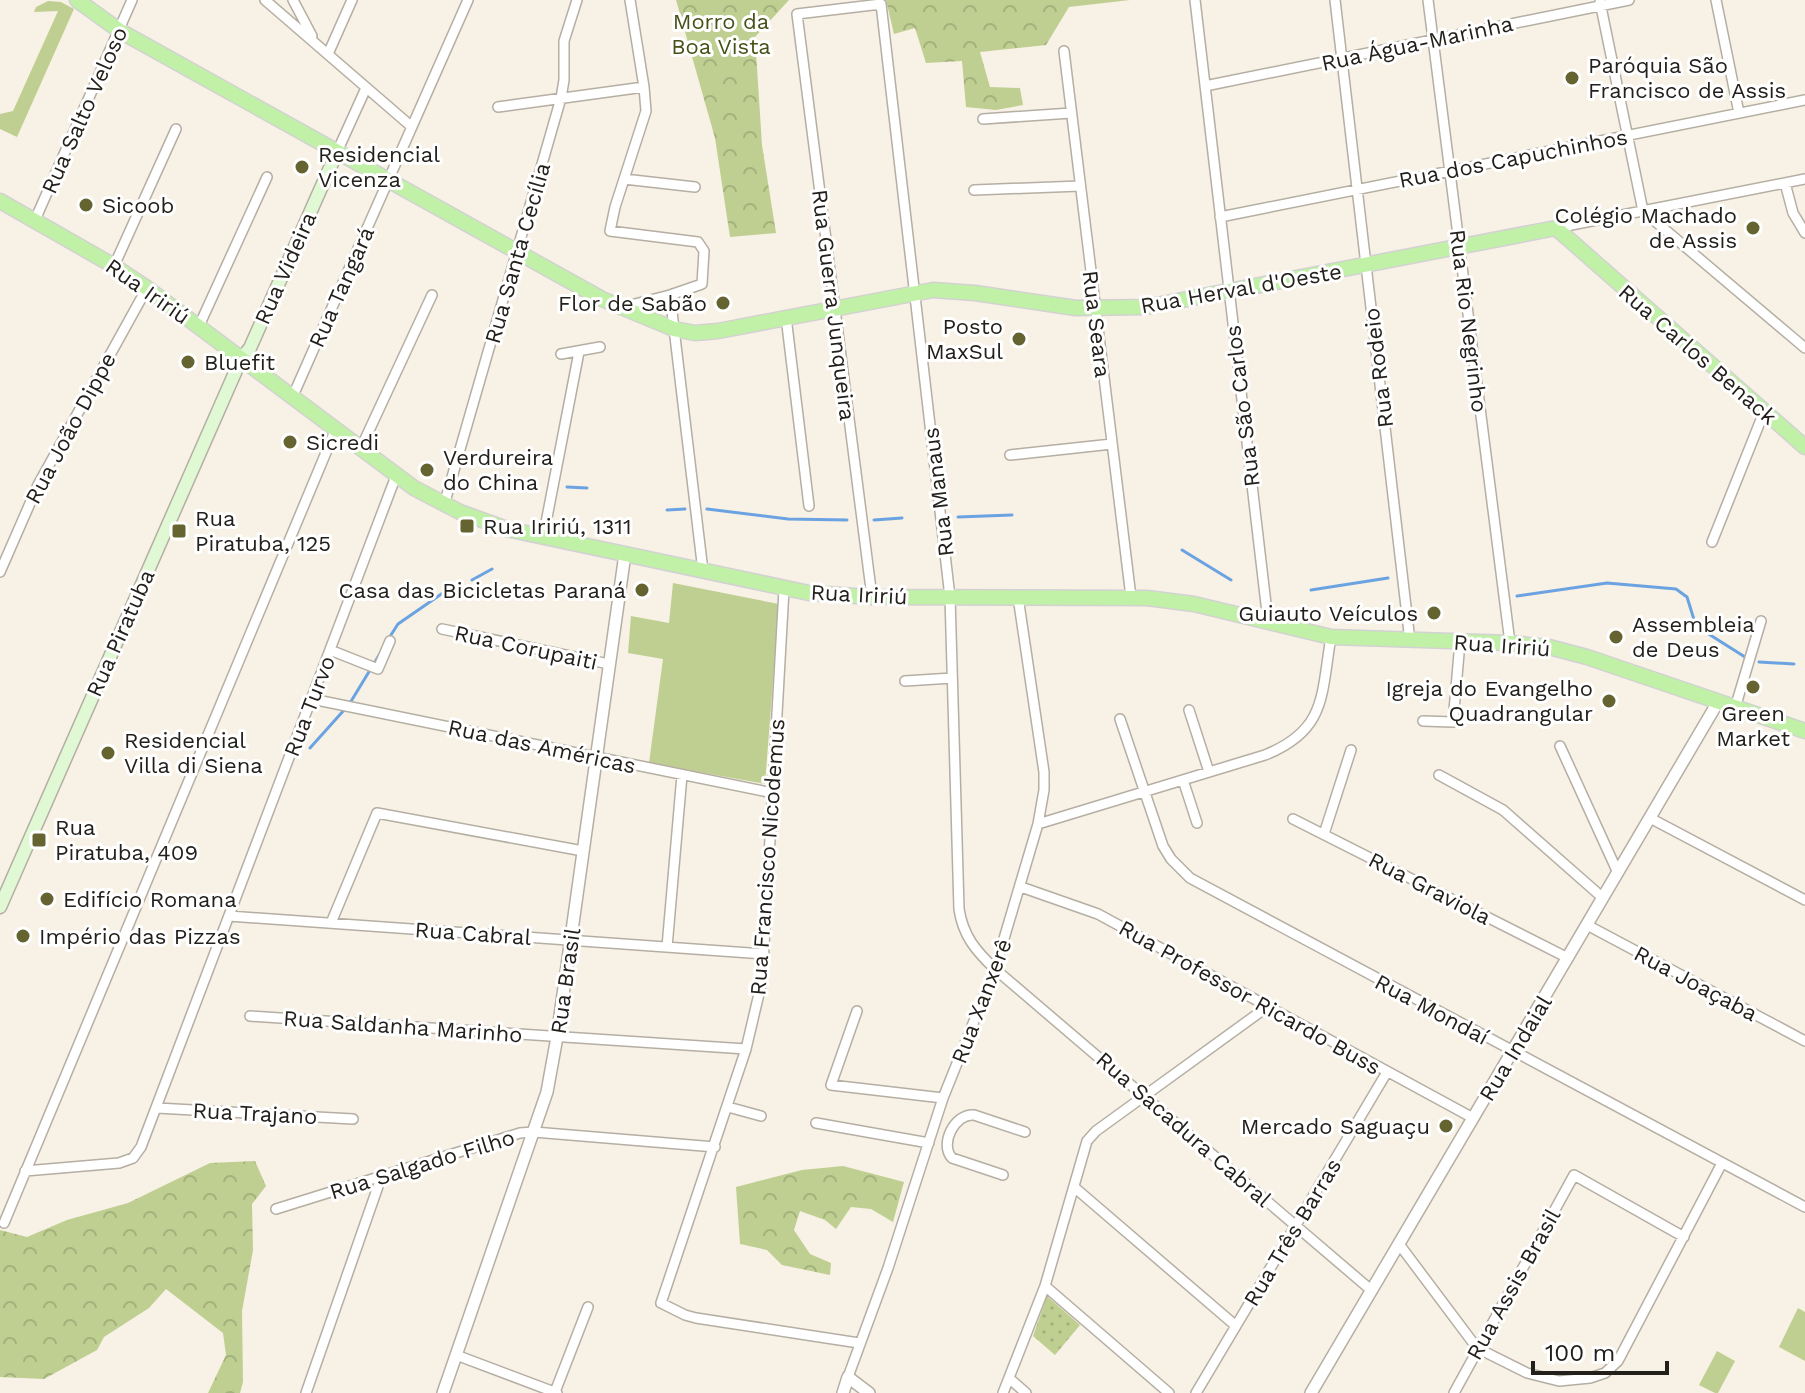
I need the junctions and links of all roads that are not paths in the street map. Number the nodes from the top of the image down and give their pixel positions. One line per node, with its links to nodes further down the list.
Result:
1 (77, 0): 16 (main road, Rua Herval d'Oeste)
2 (132, 0): 16 (street, Rua Salto Veloso)
3 (265, 0): 18 (street)
4 (293, 0): 18 (street)
5 (352, 0): 20 (street)
6 (468, 0): 31 (street, Rua Tangará)
7 (577, 0): 25 (street, Rua Santa Cecília)
8 (630, 0): 23 (street)
9 (1195, 0): 22 (street, Rua São Carlos)
10 (1335, 0): 21 (street, Rua Rodeio)
11 (1428, 0): 17 (street, Rua Rio Negrinho)
12 (1629, 0): 14 (street, Rua Água-Marinha)
13 (1716, 0): 29 (street)
14 (1601, 3): 17 (street, Rua Água-Marinha); 33 (street)
15 (797, 14): 56 (street, Rua Manaus); 61 (street, Rua Guerra Junqueira)
16 (120, 31): 34 (main road, Rua Herval d'Oeste); 48 (street, Rua Salto Veloso)
17 (1433, 40): 21 (street, Rua Água-Marinha); 35 (street, Rua Rio Negrinho)
18 (315, 43): 20 (street)
19 (1064, 51): 28 (street, Rua Seara)
20 (328, 54): 24 (street)
21 (1342, 58): 22 (street, Rua Água-Marinha); 43 (street, Rua Rodeio)
22 (1205, 86): 47 (street, Rua São Carlos)
23 (644, 87): 25 (street); 37 (street)
24 (366, 88): 31 (street); 34 (street, Rua Videira)
25 (561, 98): 27 (street); 52 (street, Rua Santa Cecília)
26 (1805, 100): 29 (street, Rua dos Capuchinhos)
27 (498, 107)
28 (1071, 113): 30 (street); 41 (street, Rua Seara)
29 (1739, 113): 33 (street, Rua dos Capuchinhos)
30 (983, 119)
31 (412, 127): 39 (street, Rua Tangará)
32 (176, 129): 54 (street)
33 (1628, 135): 35 (street, Rua dos Capuchinhos); 46 (street)
34 (337, 152): 39 (main road, Rua Herval d'Oeste); 70 (main road, Rua Videira)
35 (1450, 171): 43 (street, Rua dos Capuchinhos); 51 (street, Rua Rio Negrinho)
36 (267, 177): 64 (street)
37 (624, 179): 42 (street); 59 (street)
38 (1805, 179): 40 (street, Rua Herval d'Oeste)
39 (389, 180): 52 (main road, Rua Herval d'Oeste); 71 (street, Rua Tangará)
40 (1785, 183): 46 (street, Rua Herval d'Oeste); 50 (street)
41 (1080, 186): 44 (street); 62 (street, Rua Seara)
42 (695, 187)
43 (1357, 189): 47 (street, Rua dos Capuchinhos); 53 (street, Rua Rodeio)
44 (974, 190)
45 (0, 201): 48 (main road, Rua Iririú)
46 (1643, 211): 49 (street, Rua Herval d'Oeste); 67 (street)
47 (1220, 217): 57 (street, Rua São Carlos)
48 (35, 220): 54 (main road, Rua Iririú)
49 (1556, 228): 51 (main road, Rua Herval d'Oeste); 72 (main road, Rua Carlos Benack)
50 (1805, 233)
51 (1460, 247): 53 (main road, Rua Herval d'Oeste); 98 (street, Rua Rio Negrinho)
52 (517, 250): 60 (main road, Rua Herval d'Oeste); 79 (street, Rua Santa Cecília)
53 (1366, 265): 57 (main road, Rua Herval d'Oeste); 96 (street, Rua Rodeio)
54 (114, 266): 55 (main road, Rua Iririú)
55 (147, 288): 64 (main road, Rua Iririú); 85 (street, Rua João Dippe)
56 (914, 292): 61 (main road, Rua Herval d'Oeste); 62 (main road, Rua Herval d'Oeste); 88 (street, Rua Manaus)
57 (1229, 293): 62 (main road, Rua Herval d'Oeste); 91 (street, Rua São Carlos)
58 (432, 295): 76 (street)
59 (670, 295): 60 (street); 65 (street)
60 (621, 308): 65 (main road, Rua Herval d'Oeste)
61 (835, 308): 63 (main road, Rua Herval d'Oeste); 87 (street, Rua Guerra Junqueira)
62 (1096, 309): 74 (street, Rua Seara)
63 (786, 317): 65 (main road, Rua Herval d'Oeste); 80 (street)
64 (199, 326): 70 (main road, Rua Iririú)
65 (674, 329): 84 (street)
66 (600, 347): 68 (street)
67 (1805, 348)
68 (579, 352): 69 (street); 81 (street)
69 (561, 354)
70 (241, 359): 71 (main road, Rua Iririú); 129 (main road, Rua Piratuba)
71 (292, 398): 73 (main road, Rua Iririú)
72 (1764, 412): 75 (main road, Rua Carlos Benack); 82 (street)
73 (335, 431): 76 (main road, Rua Iririú); 161 (street)
74 (1112, 444): 77 (street); 90 (street, Rua Seara)
75 (1805, 447)
76 (360, 450): 78 (main road, Rua Iririú)
77 (1010, 455)
78 (396, 476): 79 (main road, Rua Iririú); 99 (street, Rua Turvo)
79 (444, 505): 81 (main road, Rua Iririú)
80 (809, 506)
81 (543, 538): 83 (main road, Rua Iririú)
82 (1712, 542)
83 (625, 554): 84 (main road, Rua Iririú); 100 (street, Rua Brasil)
84 (703, 571): 86 (main road, Rua Iririú)
85 (0, 572)
86 (784, 589): 87 (main road, Rua Iririú); 117 (street, Rua Francisco Nicodemus)
87 (872, 597): 88 (main road, Rua Iririú)
88 (950, 597): 89 (main road, Rua Iririú); 101 (street, Rua Manaus)
89 (1018, 597): 90 (main road, Rua Iririú); 122 (street, Rua Xanxerê)
90 (1131, 597): 91 (main road, Rua Iririú)
91 (1268, 621): 94 (main road, Rua Iririú)
92 (1761, 621): 105 (street)
93 (442, 629): 100 (street, Rua Corupaiti)
94 (1331, 637): 96 (main road, Rua Iririú); 113 (street)
95 (390, 641): 99 (street)
96 (1410, 641): 97 (main road, Rua Iririú)
97 (1460, 642): 98 (main road, Rua Iririú); 108 (street)
98 (1510, 643): 104 (main road, Rua Iririú)
99 (330, 650): 103 (street, Rua Turvo)
100 (609, 664): 112 (street, Rua Brasil)
101 (952, 678): 102 (street); 137 (street, Rua Manaus)
102 (905, 681)
103 (312, 699): 112 (street, Rua das Américas); 130 (street, Rua Turvo)
104 (1718, 702): 105 (main road, Rua Iririú); 119 (street, Rua Indaial)
105 (1735, 708): 109 (main road, Rua Iririú)
106 (1189, 710): 113 (street)
107 (1120, 719): 118 (street, Rua Mondaí)
108 (1423, 721)
109 (1805, 731)
110 (1560, 746): 125 (street)
111 (1351, 750): 123 (street)
112 (596, 757): 114 (street, Rua das Américas); 124 (street, Rua Brasil)
113 (1209, 772): 116 (street)
114 (682, 775): 117 (street, Rua das Américas); 134 (street)
115 (1439, 775): 127 (street)
116 (1183, 780): 118 (street); 121 (street)
117 (773, 793): 135 (street, Rua Francisco Nicodemus)
118 (1145, 793): 122 (street); 144 (street, Rua Mondaí)
119 (1650, 818): 125 (street, Rua Indaial); 128 (street)
120 (1293, 819): 123 (street, Rua Graviola)
121 (1197, 823)
122 (1038, 824): 126 (street, Rua Xanxerê)
123 (1324, 834): 136 (street, Rua Graviola)
124 (583, 851): 131 (street); 133 (street, Rua Brasil)
125 (1618, 873): 127 (street, Rua Indaial)
126 (1021, 887): 137 (street, Rua Xanxerê); 138 (street, Rua Professor Ricardo Buss)
127 (1603, 898): 132 (street, Rua Indaial)
128 (1805, 900)
129 (0, 907)
130 (229, 916): 131 (street, Rua Cabral); 149 (street, Rua Turvo)
131 (331, 923): 133 (street, Rua Cabral)
132 (1587, 925): 136 (street, Rua Indaial); 142 (street, Rua Joaçaba)
133 (571, 940): 134 (street, Rua Cabral); 141 (street, Rua Brasil)
134 (667, 947): 135 (street, Rua Cabral)
135 (764, 954): 143 (street, Rua Francisco Nicodemus)
136 (1568, 958): 144 (street, Rua Indaial)
137 (995, 969): 146 (street, Rua Sacadura Cabral); 147 (street, Rua Xanxerê)
138 (1267, 1007): 145 (street, Rua Professor Ricardo Buss); 146 (street)
139 (857, 1011): 147 (street)
140 (250, 1016): 141 (street, Rua Saldanha Marinho)
141 (557, 1037): 143 (street, Rua Saldanha Marinho); 156 (street, Rua Brasil)
142 (1805, 1041)
143 (746, 1049): 148 (street, Rua Francisco Nicodemus)
144 (1512, 1052): 151 (street, Rua Indaial); 160 (street, Rua Mondaí)
145 (1387, 1072): 151 (street, Rua Professor Ricardo Buss); 168 (street, Rua Três Barras)
146 (1146, 1095): 164 (street); 168 (street, Rua Sacadura Cabral)
147 (943, 1098): 153 (street, Rua Xanxerê)
148 (728, 1107): 150 (street); 159 (street, Rua Francisco Nicodemus)
149 (157, 1108): 152 (street, Rua Trajano); 161 (street, Rua Turvo)
150 (761, 1116)
151 (1473, 1118): 170 (street, Rua Indaial)
152 (353, 1119)
153 (936, 1121): 155 (street); 158 (street, Rua Xanxerê)
154 (816, 1123): 158 (street)
155 (954, 1126): 157 (street); 163 (street)
156 (534, 1132): 159 (street, Rua Salgado Filho); 162 (street, Rua Salgado Filho); 177 (street, Rua Brasil)
157 (1025, 1132)
158 (929, 1143): 175 (street, Rua Xanxerê)
159 (715, 1147): 175 (street, Rua Francisco Nicodemus)
160 (1722, 1163): 165 (street, Rua Mondaí); 169 (street)
161 (25, 1171): 167 (street)
162 (382, 1175): 166 (street, Rua Salgado Filho); 181 (street)
163 (1003, 1175)
164 (1074, 1187): 171 (street); 174 (street)
165 (1805, 1207)
166 (276, 1209)
167 (4, 1223)
168 (1296, 1225): 172 (street, Rua Sacadura Cabral); 174 (street, Rua Três Barras)
169 (1684, 1237): 176 (street); 176 (street, Rua Assis Brasil)
170 (1399, 1244): 172 (street, Rua Indaial); 176 (street)
171 (1045, 1286): 179 (street); 187 (street)
172 (1371, 1290): 189 (street, Rua Indaial)
173 (588, 1307): 180 (street)
174 (1236, 1326): 188 (street, Rua Três Barras)
175 (859, 1343): 178 (street, Rua Xanxerê)
176 (1477, 1348): 190 (street, Rua Assis Brasil)
177 (456, 1355): 180 (street); 182 (street, Rua Brasil)
178 (848, 1377): 183 (street, Rua Xanxerê); 184 (street)
179 (1010, 1379): 185 (street); 186 (street)
180 (556, 1392)
181 (306, 1393)
182 (443, 1393)
183 (843, 1393)
184 (869, 1393)
185 (1003, 1393)
186 (1026, 1393)
187 (1169, 1393)
188 (1196, 1393)
189 (1311, 1393)
190 (1454, 1393)

